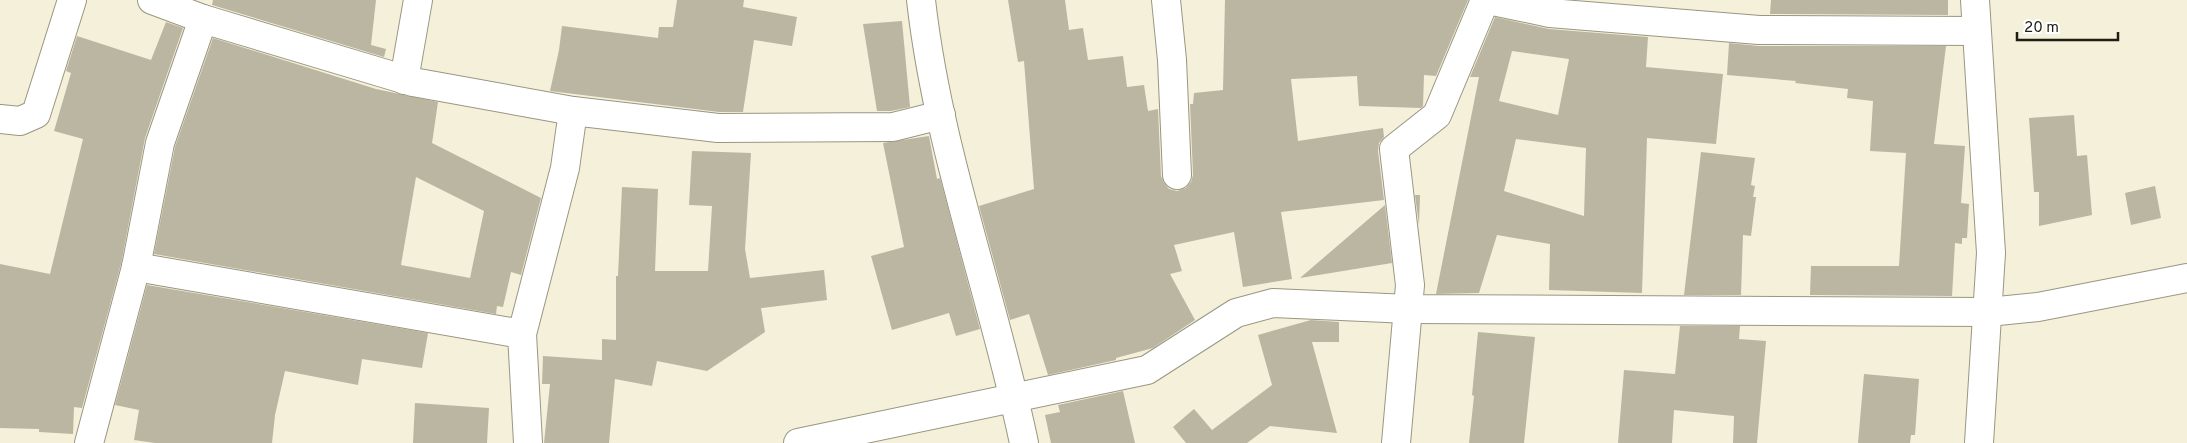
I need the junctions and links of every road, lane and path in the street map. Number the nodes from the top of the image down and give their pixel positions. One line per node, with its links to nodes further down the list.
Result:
1 (72, 0): 13 (street)
2 (152, 0): 8 (street)
3 (418, 0): 10 (street)
4 (921, 0): 12 (street)
5 (1166, 0): 14 (street)
6 (1486, 0): 9 (street); 17 (street)
7 (1975, 0): 9 (street)
8 (203, 18): 10 (street); 15 (street)
9 (1976, 31): 18 (street)
10 (404, 80): 11 (street)
11 (573, 112): 12 (street); 19 (street)
12 (941, 115): 20 (street)
13 (0, 118)
14 (1177, 175)
15 (136, 267): 19 (street); 22 (street)
16 (2187, 278): 18 (street)
17 (1409, 309): 18 (street); 20 (street); 26 (street)
18 (1988, 312): 27 (street)
19 (522, 334): 23 (street)
20 (1014, 396): 21 (street); 25 (street)
21 (881, 434): 24 (street)
22 (89, 443)
23 (528, 443)
24 (798, 443)
25 (1024, 443)
26 (1396, 443)
27 (1979, 443)

